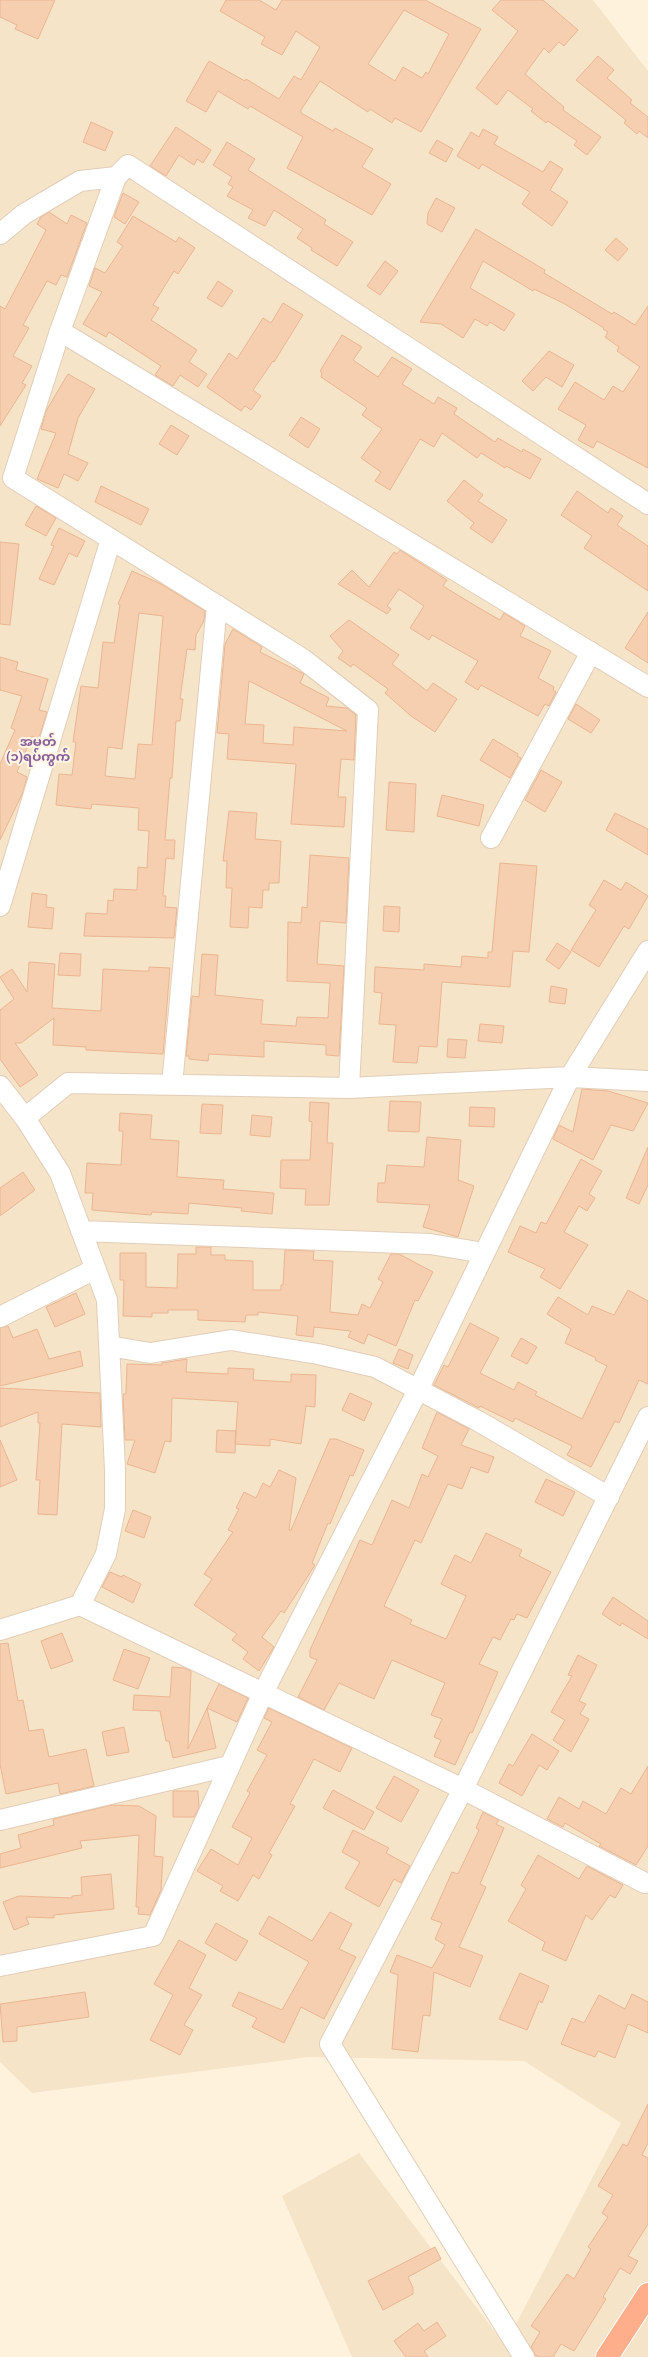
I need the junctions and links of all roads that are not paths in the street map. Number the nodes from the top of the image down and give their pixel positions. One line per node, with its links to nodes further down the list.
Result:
1 (116, 177): 2 (street); 3 (street); 4 (street)
2 (0, 234)
3 (60, 331): 5 (street); 7 (street)
4 (648, 504)
5 (111, 539): 6 (street); 10 (street)
6 (217, 605): 14 (street); 16 (street)
7 (591, 652): 8 (street); 9 (street)
8 (648, 687)
9 (490, 838)
10 (0, 906)
11 (648, 951): 12 (street)
12 (570, 1077): 13 (street); 16 (street); 19 (street)
13 (648, 1081)
14 (172, 1085): 16 (street); 17 (street)
15 (0, 1086): 17 (street)
16 (349, 1088)
17 (25, 1118): 18 (street)
18 (81, 1231): 19 (street); 20 (street)
19 (484, 1253): 23 (street)
20 (95, 1269): 21 (street); 22 (street)
21 (0, 1317)
22 (109, 1346): 23 (street); 26 (street)
23 (418, 1390): 25 (street); 28 (street)
24 (648, 1417): 25 (street)
25 (609, 1497): 30 (street)
26 (80, 1605): 27 (street); 28 (street)
27 (0, 1630)
28 (263, 1693): 29 (street); 30 (street)
29 (229, 1766): 31 (street); 33 (street)
30 (463, 1789): 32 (street); 35 (street)
31 (0, 1820)
32 (645, 1883)
33 (0, 1966)
34 (648, 2294): 36 (highway)
35 (524, 2357)
36 (607, 2357)

